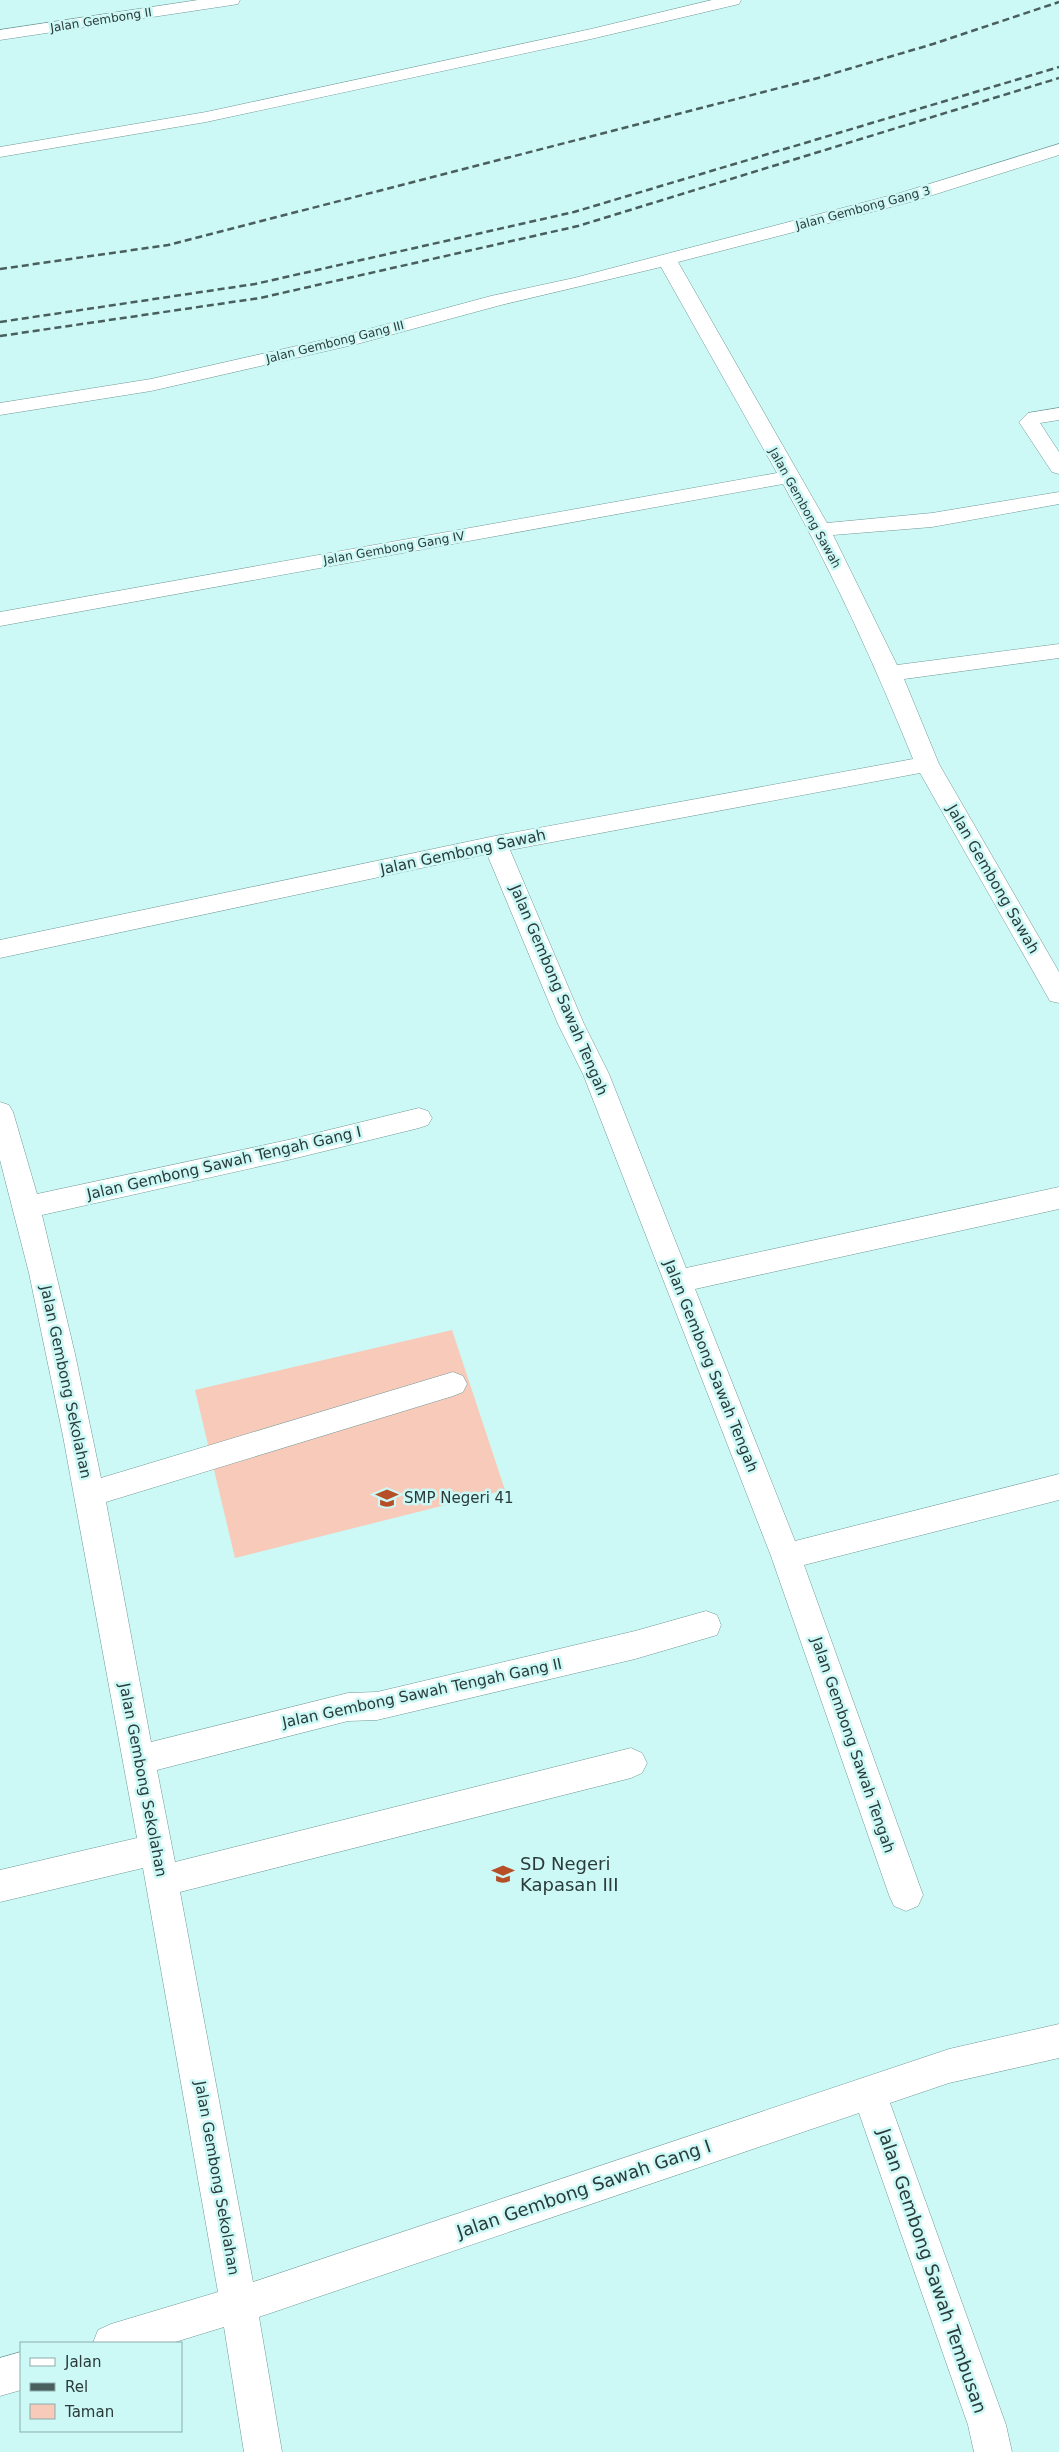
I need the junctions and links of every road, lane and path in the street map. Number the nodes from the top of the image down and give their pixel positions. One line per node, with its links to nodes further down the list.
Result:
1 (232, 0): 3 (street, Jalan Gembong II)
2 (733, 0): 5 (street)
3 (0, 35)
4 (1059, 149): 6 (street, Jalan Gembong Gang 3)
5 (0, 152)
6 (666, 259): 7 (street, Jalan Gembong Gang III); 10 (street, Jalan Gembong Sawah)
7 (0, 409)
8 (1059, 414): 9 (street)
9 (1059, 468)
10 (788, 477): 12 (street, Jalan Gembong Sawah); 13 (street, Jalan Gembong Gang IV)
11 (1059, 498): 12 (street)
12 (820, 530): 15 (street, Jalan Gembong Sawah)
13 (0, 619)
14 (1059, 650): 15 (street)
15 (890, 673): 16 (street, Jalan Gembong Sawah)
16 (928, 764): 17 (street, Jalan Gembong Sawah); 19 (street, Jalan Gembong Sawah)
17 (496, 844): 18 (street, Jalan Gembong Sawah); 24 (street, Jalan Gembong Sawah Tengah)
18 (0, 949)
19 (1059, 994)
20 (0, 1112): 23 (street, Jalan Gembong Sekolahan)
21 (420, 1118): 23 (street, Jalan Gembong Sawah Tengah Gang I)
22 (1059, 1198): 24 (street)
23 (28, 1207): 27 (street, Jalan Gembong Sekolahan)
24 (678, 1281): 28 (street, Jalan Gembong Sawah Tengah)
25 (453, 1384): 27 (street)
26 (1059, 1487): 28 (street)
27 (91, 1494): 30 (street, Jalan Gembong Sekolahan)
28 (786, 1556): 35 (street, Jalan Gembong Sawah Tengah)
29 (706, 1625): 30 (street, Jalan Gembong Sawah Tengah Gang II)
30 (139, 1760): 32 (street, Jalan Gembong Sekolahan)
31 (631, 1764): 33 (street)
32 (155, 1849): 33 (street, Jalan Gembong Sekolahan); 34 (street)
33 (162, 1882): 38 (street, Jalan Gembong Sekolahan)
34 (0, 1886)
35 (906, 1896)
36 (1059, 2041): 37 (street, Jalan Gembong Sawah Gang I)
37 (869, 2092): 38 (street, Jalan Gembong Sawah Gang I); 43 (street, Jalan Gembong Sawah Tembusan)
38 (240, 2305): 39 (street, Jalan Gembong Sawah Gang I); 42 (street, Jalan Gembong Sekolahan)
39 (114, 2342)
40 (20, 2371): 41 (street)
41 (0, 2377)
42 (263, 2452)
43 (993, 2452)

